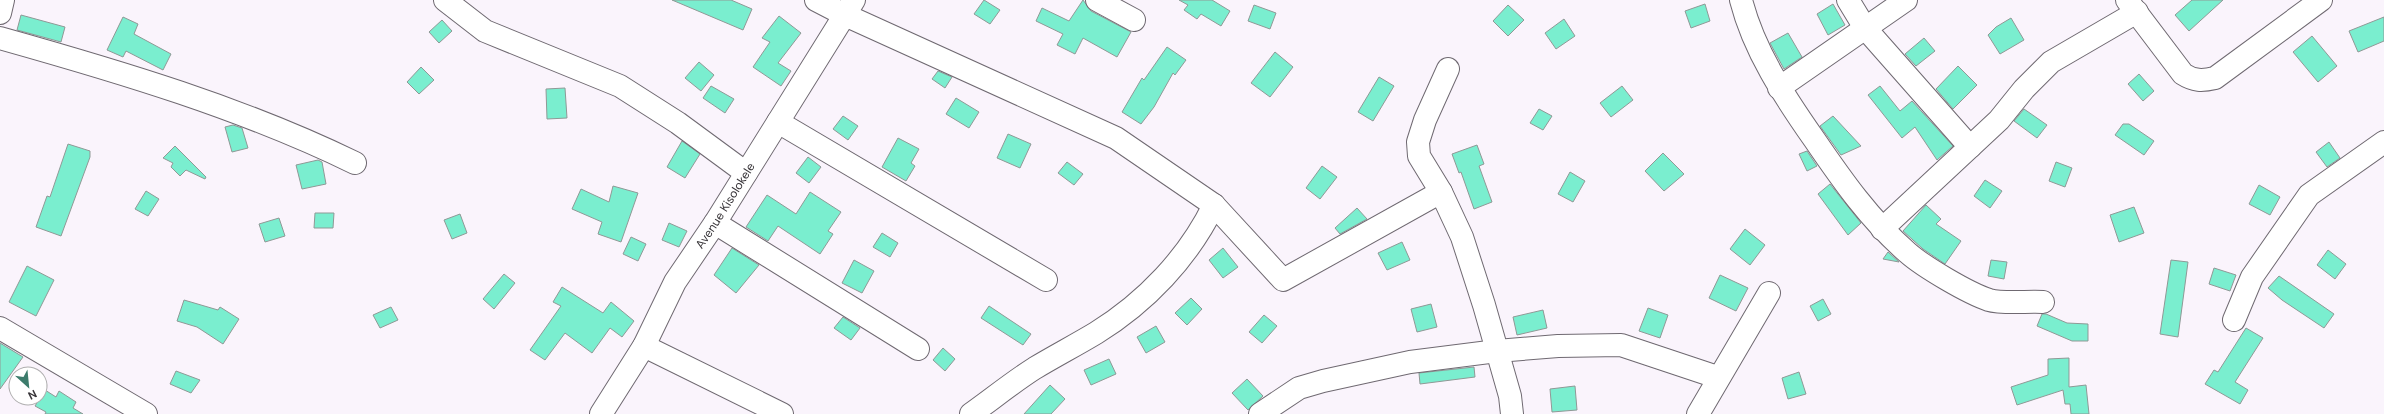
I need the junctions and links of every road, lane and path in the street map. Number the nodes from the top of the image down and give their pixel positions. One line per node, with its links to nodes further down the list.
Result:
1 (3, 0): 11 (street)
2 (445, 0): 21 (street)
3 (816, 0): 10 (street)
4 (1097, 0): 12 (street)
5 (1741, 0): 16 (street)
6 (1848, 0): 13 (street)
7 (1906, 0): 13 (street)
8 (2321, 0): 9 (street)
9 (2132, 6): 19 (street)
10 (850, 8): 17 (street, Avenue Kisolokele); 23 (street)
11 (0, 13)
12 (1134, 20)
13 (1865, 28): 16 (street); 19 (street)
14 (0, 38): 20 (street)
15 (1448, 69): 22 (street)
16 (1779, 88): 25 (street)
17 (778, 122): 21 (street, Avenue Kisolokele); 26 (street)
18 (2384, 142): 29 (street)
19 (1970, 147): 25 (street)
20 (355, 163)
21 (746, 173): 24 (street, Avenue Kisolokele)
22 (1441, 192): 23 (street); 33 (street)
23 (1214, 205): 38 (street)
24 (715, 223): 31 (street, Avenue Kisolokele); 32 (street)
25 (1882, 229): 28 (street)
26 (1046, 280)
27 (1768, 293): 34 (street)
28 (2043, 302)
29 (2234, 320)
30 (0, 328): 35 (street)
31 (644, 346): 36 (street, Avenue Kisolokele); 37 (street)
32 (918, 349)
33 (1497, 351): 34 (street); 39 (street); 40 (street)
34 (1717, 377): 41 (street)
35 (146, 414)
36 (601, 414)
37 (782, 414)
38 (971, 414)
39 (1260, 414)
40 (1512, 414)
41 (1698, 414)

